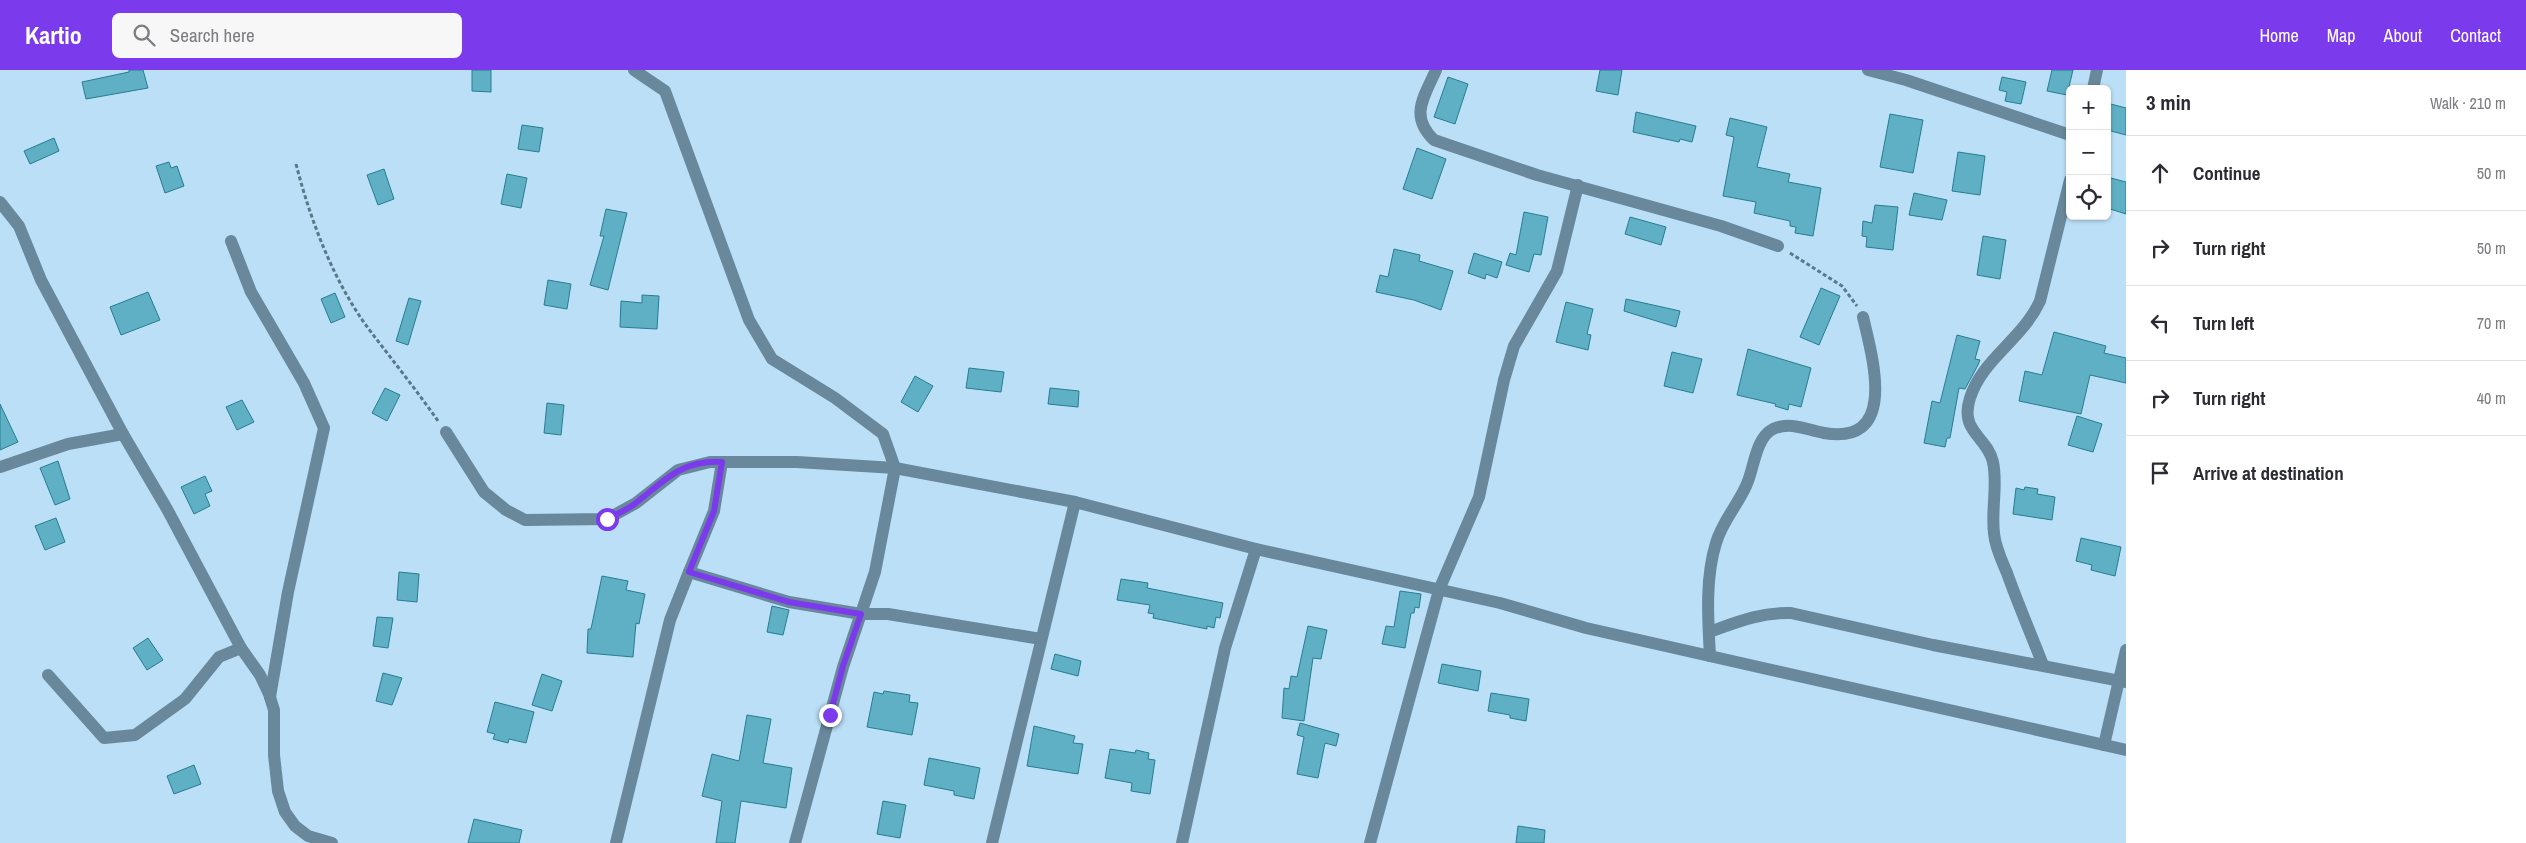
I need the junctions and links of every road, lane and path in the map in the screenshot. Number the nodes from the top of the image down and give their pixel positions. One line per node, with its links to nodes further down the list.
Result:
1 (634, 70): 19 (street)
2 (1436, 70): 9 (street)
3 (1868, 70): 5 (street)
4 (2097, 70): 6 (street)
5 (1907, 75): 7 (street)
6 (2094, 85)
7 (2066, 134)
8 (296, 164): 15 (path)
9 (1578, 185): 13 (street); 23 (street)
10 (2066, 196): 30 (street)
11 (0, 202): 16 (street)
12 (231, 241): 33 (street)
13 (1778, 246): 14 (path)
14 (1864, 317): 25 (street)
15 (446, 432): 17 (street)
16 (123, 434): 18 (street); 27 (street)
17 (722, 462): 19 (street); 22 (street)
18 (0, 467)
19 (895, 468): 20 (street); 24 (street)
20 (1075, 502): 21 (street); 26 (street)
21 (1256, 549): 23 (street); 40 (street)
22 (689, 572): 24 (street); 37 (street)
23 (1438, 590): 29 (street); 41 (street)
24 (861, 614): 26 (street); 38 (street)
25 (1709, 632): 29 (street); 30 (street)
26 (1041, 639): 39 (street)
27 (241, 648): 31 (street); 33 (street)
28 (2126, 650): 32 (street)
29 (1710, 656): 34 (street)
30 (2043, 664): 32 (street)
31 (48, 675)
32 (2122, 681): 34 (street)
33 (270, 697): 36 (street)
34 (2104, 745): 35 (street)
35 (2126, 750)
36 (332, 843)
37 (616, 843)
38 (795, 843)
39 (992, 843)
40 (1182, 843)
41 (1370, 843)

